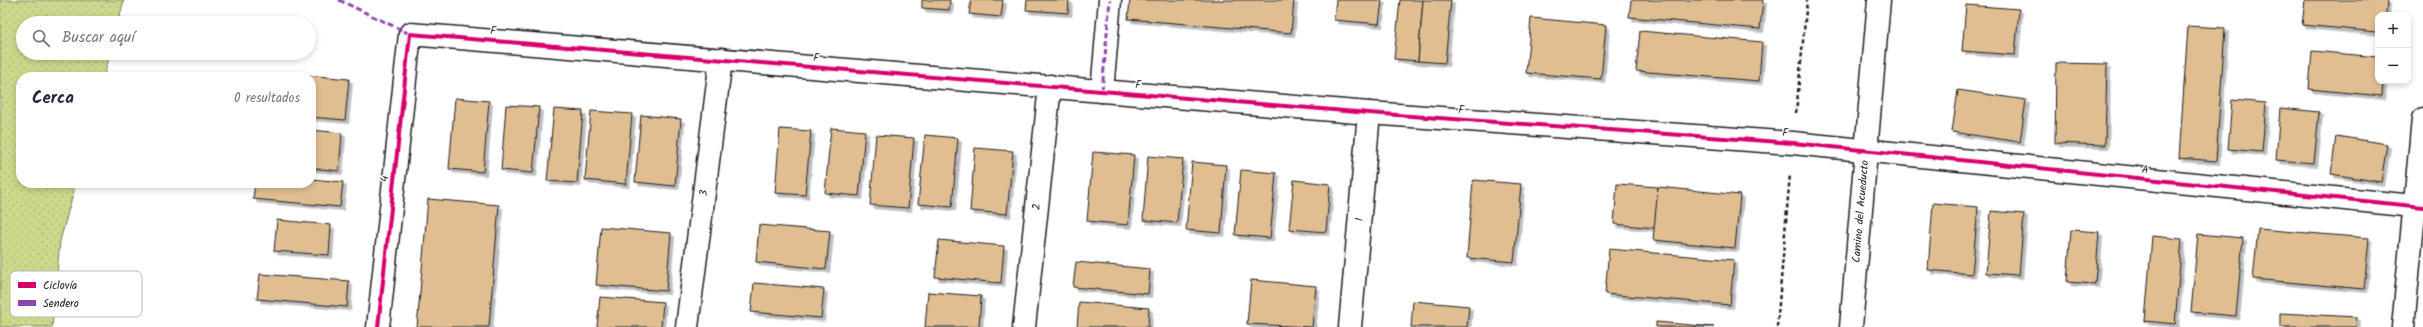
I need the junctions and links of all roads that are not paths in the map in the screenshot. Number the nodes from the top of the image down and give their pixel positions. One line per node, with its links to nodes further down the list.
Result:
1 (1110, 0): 6 (street)
2 (1879, 0): 9 (street, Camino del Acueducto)
3 (410, 34): 4 (street, F); 11 (street, 4)
4 (721, 59): 5 (street, F); 12 (street, 3)
5 (1050, 86): 6 (street, F); 13 (street, 2)
6 (1102, 91): 7 (street, F)
7 (1369, 112): 9 (street, F); 14 (street, 1)
8 (2423, 119): 10 (street)
9 (1866, 150): 10 (street, A); 15 (street, Camino del Acueducto)
10 (2419, 206): 16 (street)
11 (378, 327)
12 (687, 327)
13 (1024, 327)
14 (1350, 327)
15 (1851, 327)
16 (2403, 327)

